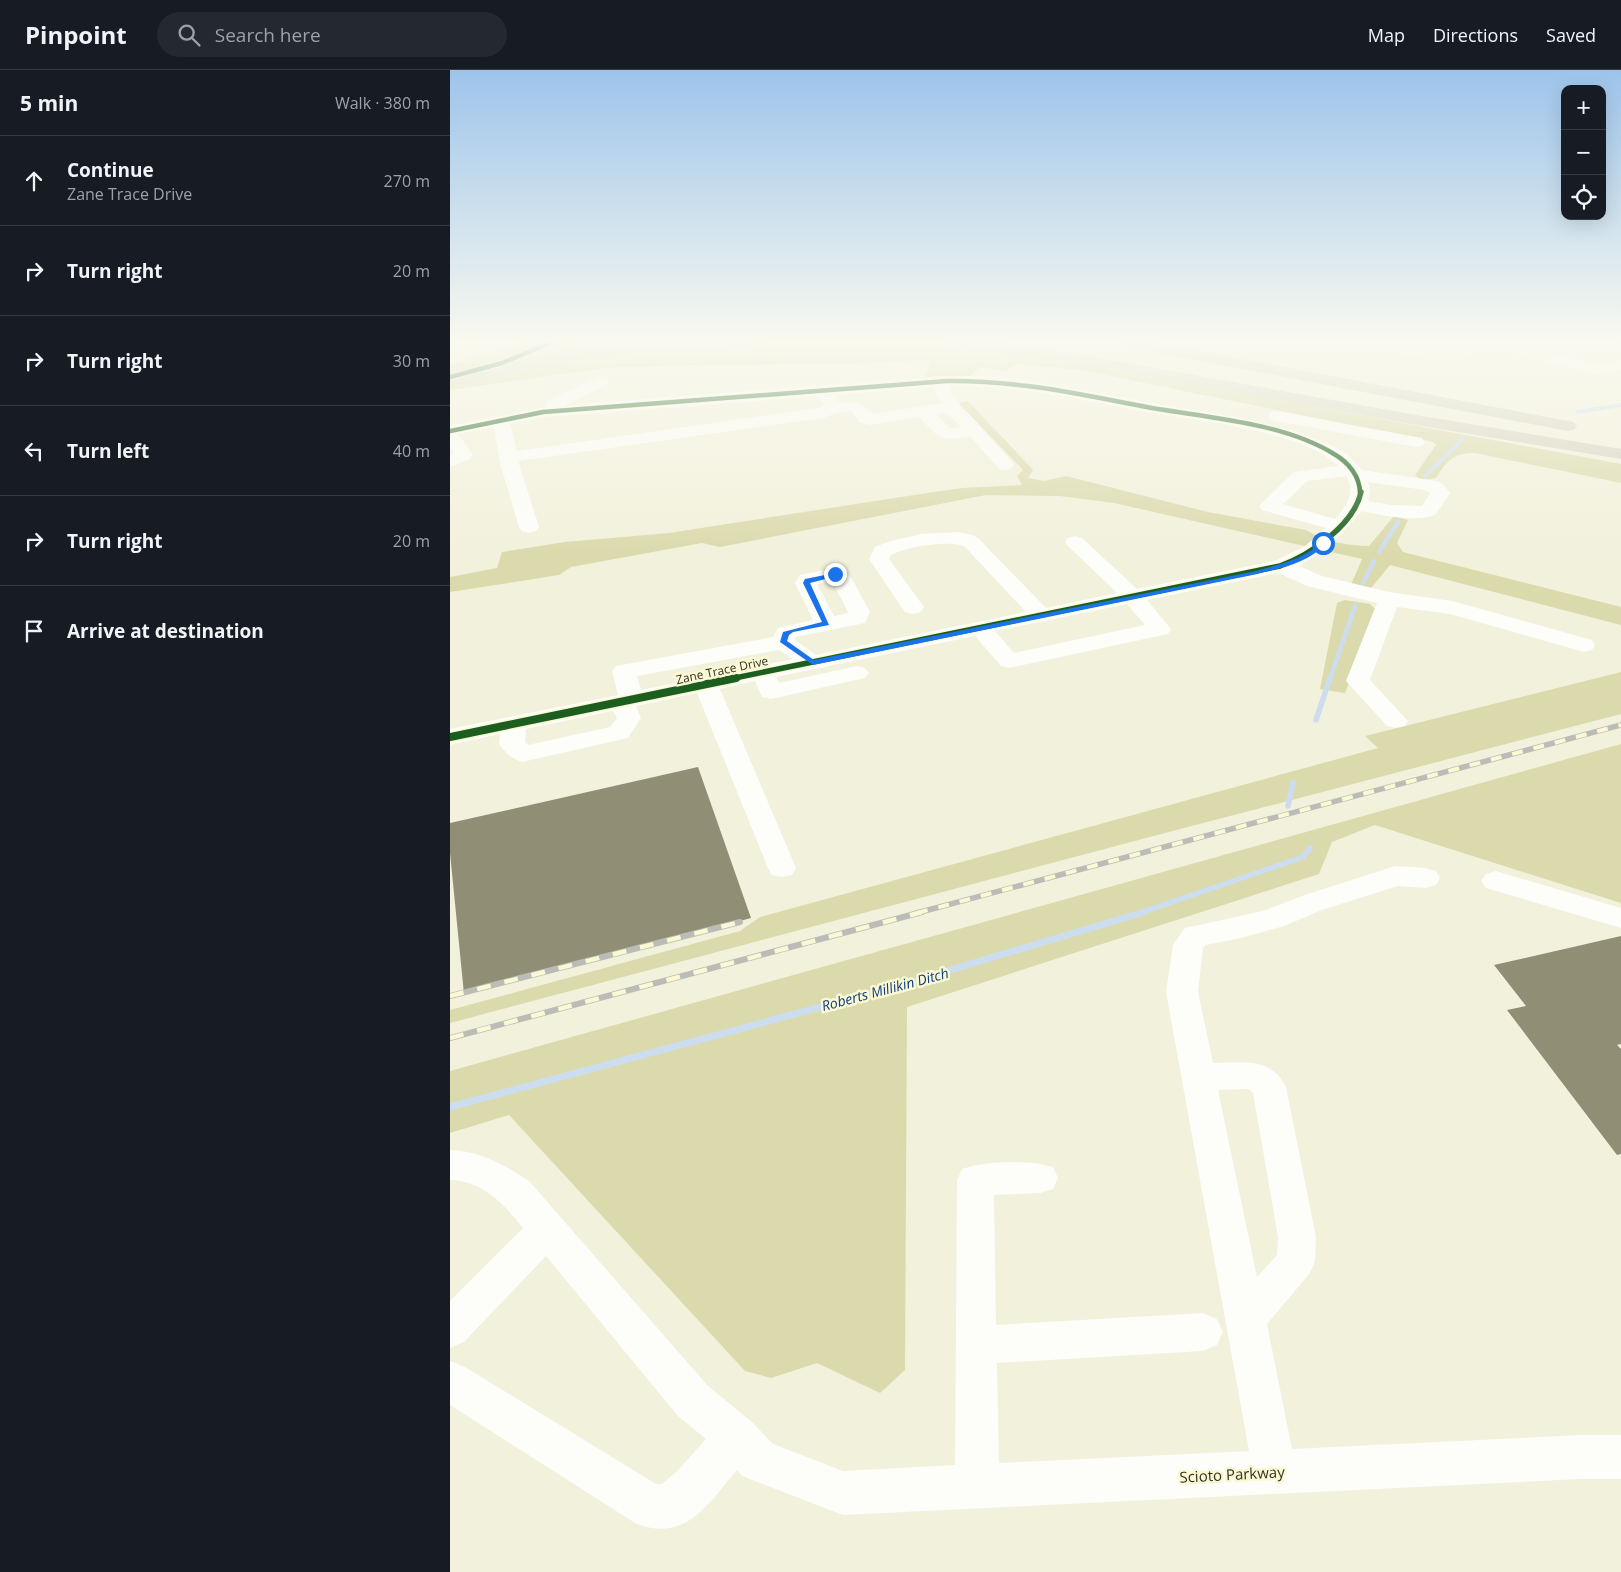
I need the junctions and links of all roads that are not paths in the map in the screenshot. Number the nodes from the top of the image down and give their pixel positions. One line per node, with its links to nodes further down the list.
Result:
1 (529, 413): 12 (street)
2 (823, 413): 21 (street)
3 (862, 413): 4 (street)
4 (917, 413)
5 (925, 413): 14 (street)
6 (957, 413): 14 (street)
7 (1217, 413): 13 (street)
8 (1229, 413): 13 (street)
9 (1376, 413): 18 (highway)
10 (1411, 413): 18 (highway)
11 (1495, 413): 15 (highway)
12 (504, 415): 16 (street); 21 (street)
13 (1243, 417): 17 (street); 23 (street)
14 (974, 430): 22 (street)
15 (1584, 430)
16 (452, 431): 20 (street)
17 (1416, 442)
18 (1576, 446): 19 (highway)
19 (1621, 454)
20 (450, 462)
21 (510, 464): 26 (street)
22 (1005, 465)
23 (1355, 472): 24 (street); 24 (street); 25 (street)
24 (1358, 504): 25 (street, Zane Trace Drive)
25 (1339, 526): 28 (street, Zane Trace Drive)
26 (529, 527)
27 (1075, 542): 29 (street)
28 (1280, 566): 29 (street, Zane Trace Drive); 30 (street)
29 (1134, 597): 32 (street, Zane Trace Drive); 34 (street)
30 (1389, 599): 36 (street); 42 (street)
31 (913, 607): 32 (street)
32 (1041, 616): 34 (street, Zane Trace Drive)
33 (826, 623): 35 (street)
34 (980, 628): 37 (street, Zane Trace Drive)
35 (783, 642): 38 (street); 41 (street)
36 (1584, 645)
37 (887, 648): 38 (street, Zane Trace Drive); 39 (street)
38 (813, 663): 39 (street, Zane Trace Drive)
39 (762, 673): 40 (street, Zane Trace Drive)
40 (706, 685): 41 (street, Zane Trace Drive); 44 (street)
41 (627, 701): 43 (street)
42 (1396, 720)
43 (450, 737)
44 (782, 868)
45 (1426, 878): 48 (street)
46 (1496, 881): 47 (street)
47 (1621, 918)
48 (1199, 1077): 52 (street); 52 (street)
49 (450, 1165): 51 (street)
50 (1040, 1178): 55 (street)
51 (547, 1229): 53 (street); 57 (street)
52 (1245, 1319): 59 (street)
53 (450, 1329)
54 (1203, 1332): 55 (street)
55 (976, 1345): 60 (street)
56 (450, 1381): 57 (street)
57 (737, 1437): 60 (street, Scioto Parkway)
58 (1621, 1456): 59 (street, Scioto Parkway)
59 (1275, 1472): 60 (street, Scioto Parkway)
60 (977, 1486)

